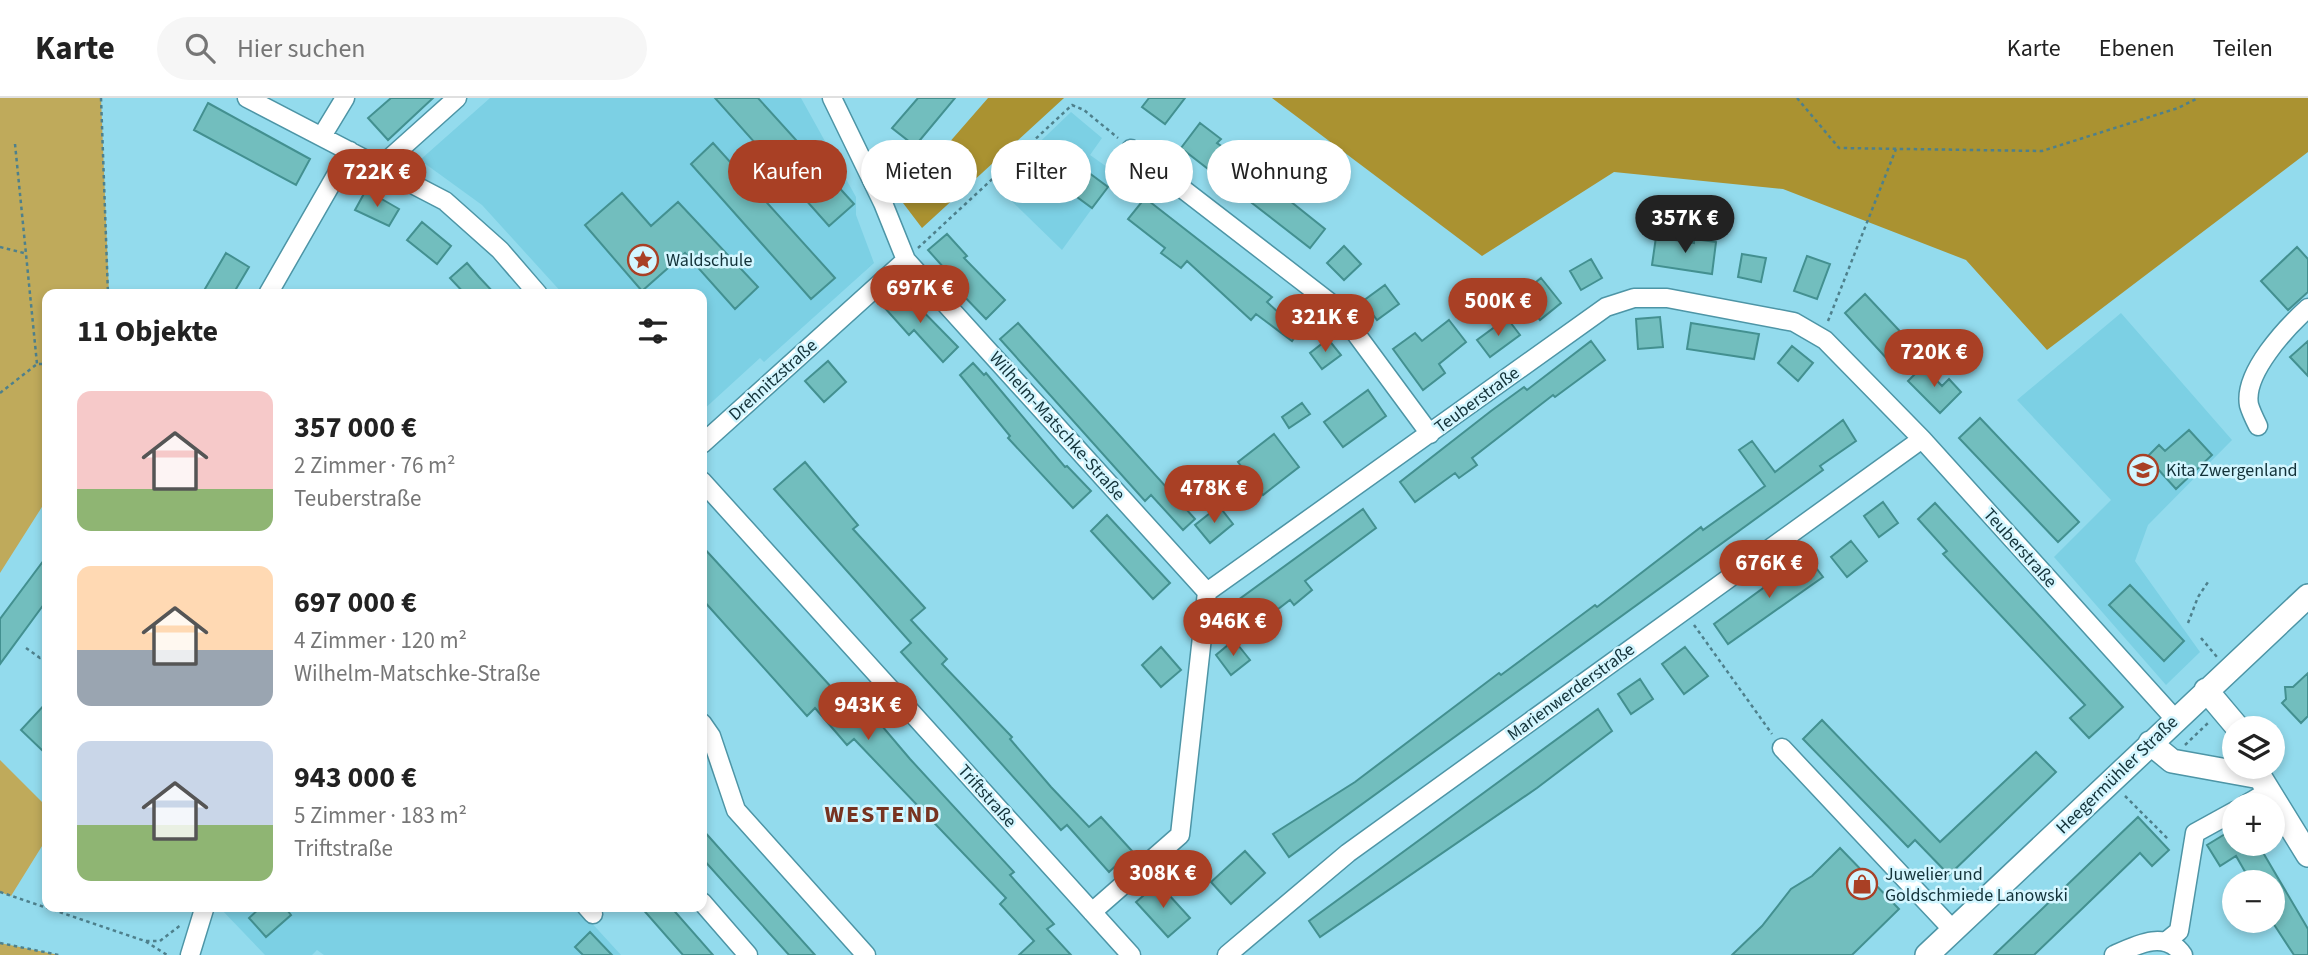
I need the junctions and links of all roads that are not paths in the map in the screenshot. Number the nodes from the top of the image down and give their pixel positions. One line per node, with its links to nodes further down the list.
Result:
1 (247, 98): 5 (street)
2 (345, 98): 5 (street)
3 (457, 98): 7 (street)
4 (832, 98): 9 (street)
5 (321, 136): 6 (street)
6 (350, 151): 7 (street); 10 (street)
7 (380, 167): 11 (street)
8 (1193, 197): 14 (street)
9 (906, 260): 15 (street, Drehnitzstraße); 18 (street, Wilhelm-Matschke-Straße)
10 (271, 289)
11 (534, 289)
12 (2308, 308): 13 (street)
13 (2258, 426)
14 (1430, 434): 16 (street, Teuberstraße); 18 (street, Teuberstraße)
15 (707, 439)
16 (1922, 439): 22 (street, Teuberstraße); 39 (street, Marienwerderstraße)
17 (707, 487): 32 (street, Triftstraße)
18 (1208, 592): 32 (street)
19 (2308, 596): 20 (main road, Heegermühler Straße)
20 (2206, 690): 21 (main road); 22 (main road, Heegermühler Straße)
21 (2229, 716)
22 (2175, 719): 24 (main road, Heegermühler Straße)
23 (707, 730): 38 (street)
24 (2150, 743): 26 (main road); 33 (main road, Heegermühler Straße)
25 (1782, 748): 33 (street)
26 (2222, 770)
27 (2263, 779): 29 (main road)
28 (2222, 818): 34 (street)
29 (2308, 855)
30 (707, 908): 37 (street)
31 (203, 912): 36 (street)
32 (1092, 912): 35 (street, Triftstraße)
33 (1953, 930): 40 (main road, Heegermühler Straße)
34 (2168, 940): 41 (street); 42 (street)
35 (1120, 951)
36 (191, 955)
37 (748, 955)
38 (866, 955)
39 (1227, 955)
40 (1927, 955)
41 (2114, 955)
42 (2183, 955)

